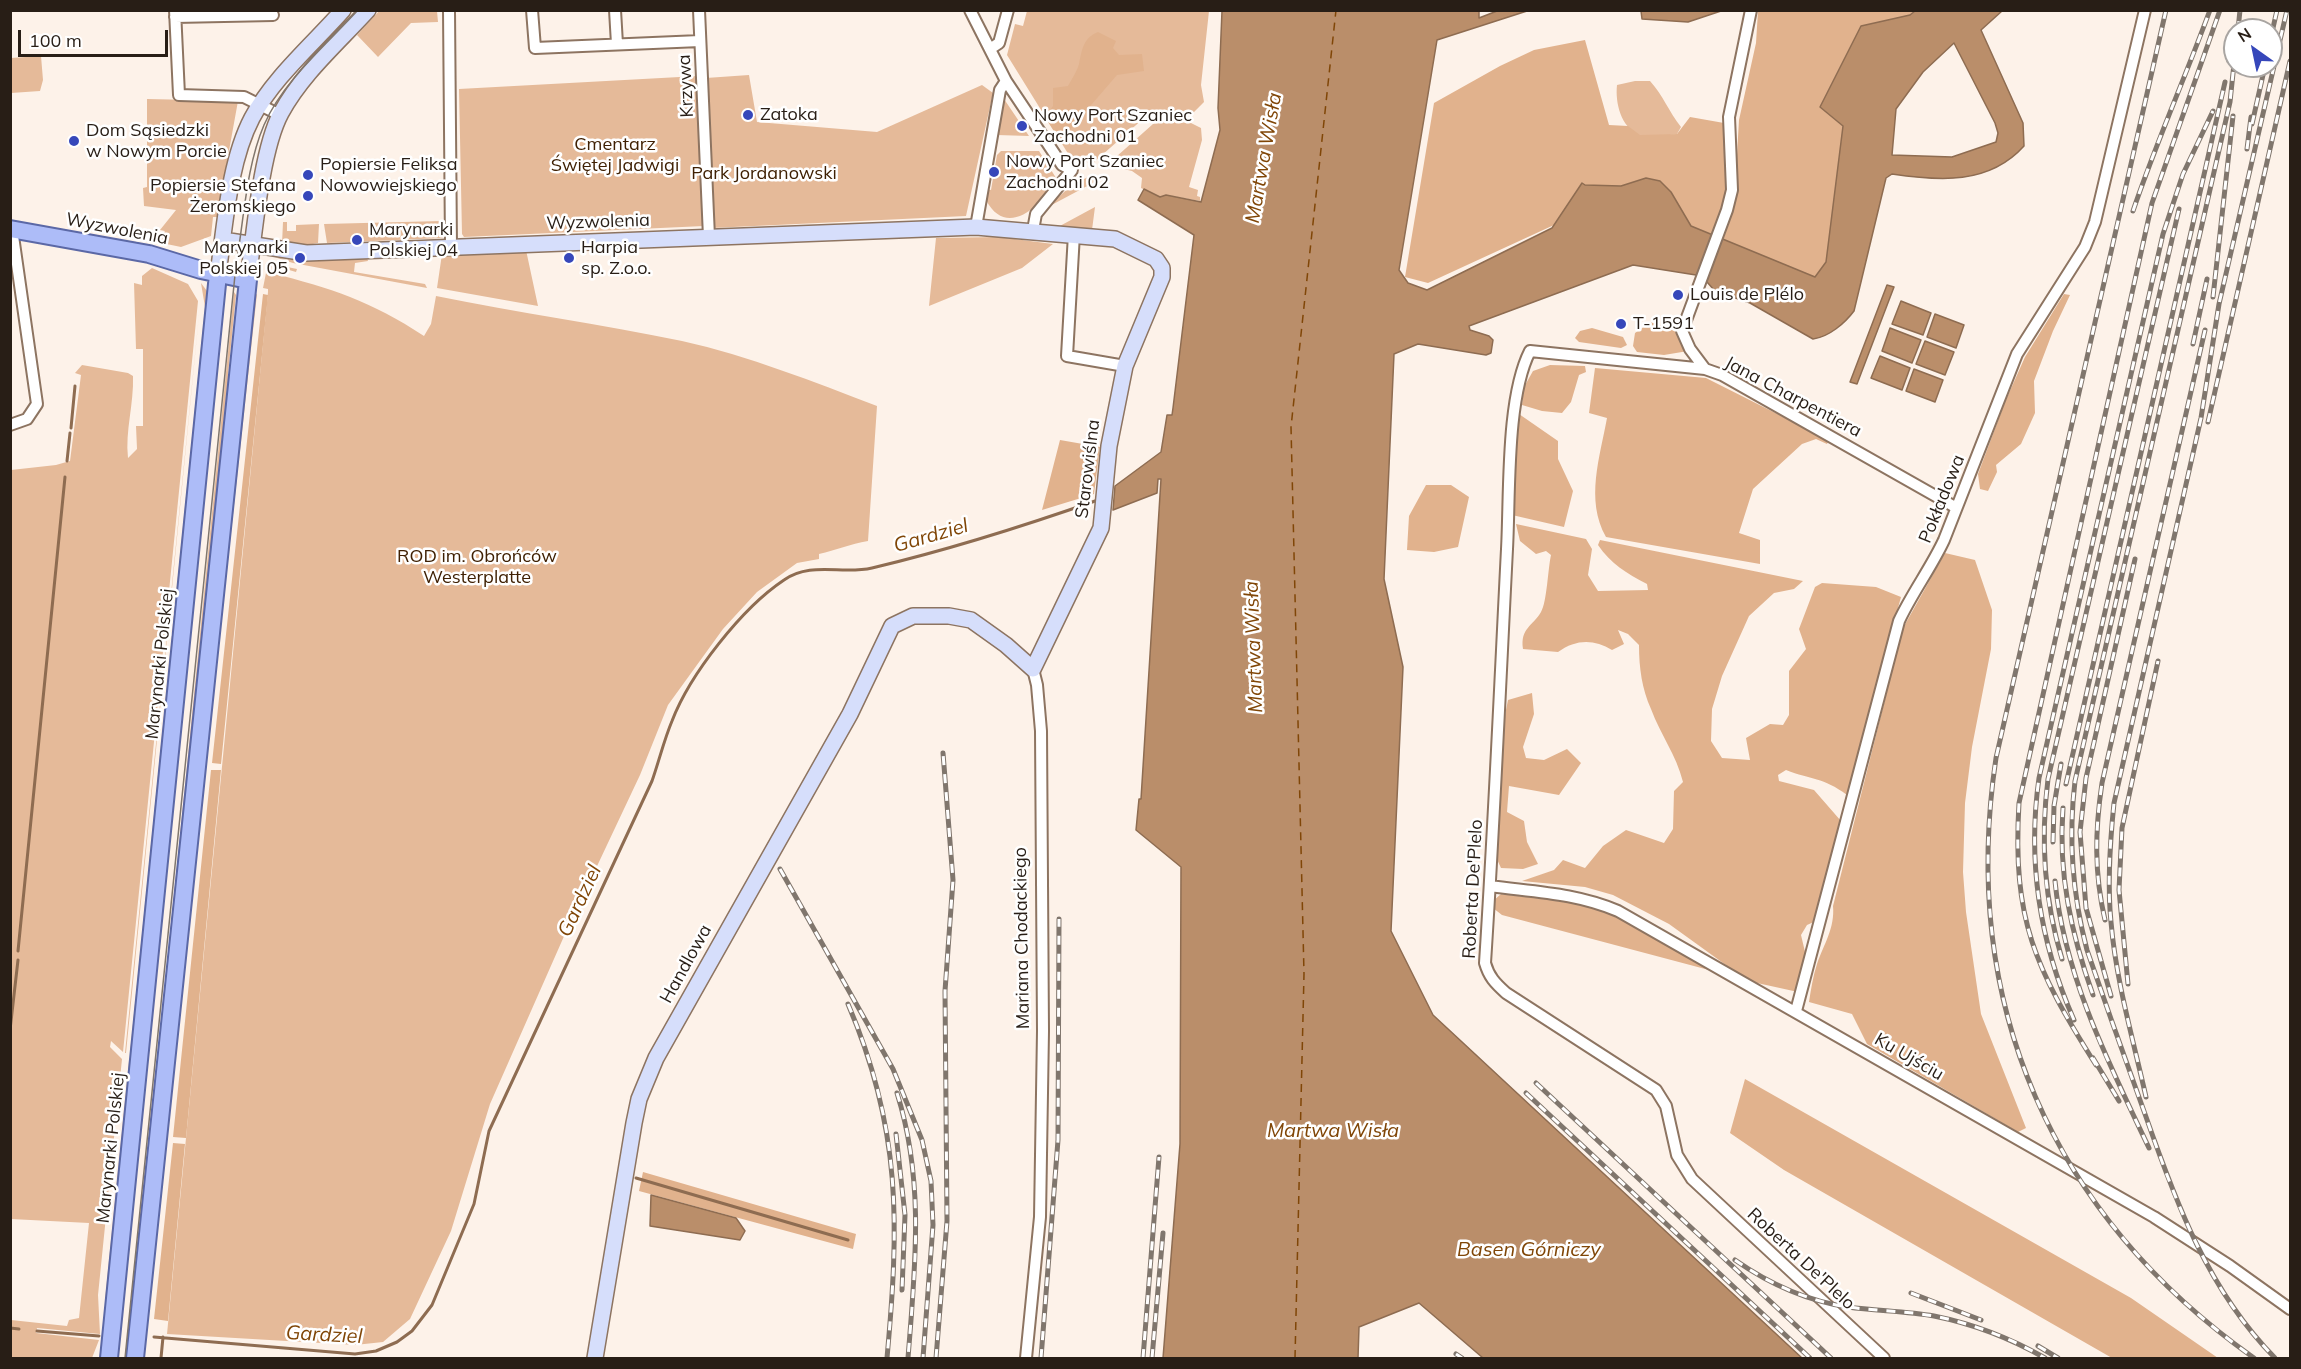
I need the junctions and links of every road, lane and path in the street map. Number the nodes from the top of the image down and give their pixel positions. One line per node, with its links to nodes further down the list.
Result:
1 (344, 10): 17 (street, Marynarki Polskiej)
2 (368, 10): 18 (street)
3 (449, 10): 26 (street)
4 (532, 10): 14 (street, Krzywa)
5 (615, 10): 14 (street)
6 (699, 10): 13 (street, Krzywa)
7 (970, 10): 15 (street)
8 (1008, 10): 15 (street)
9 (1751, 10): 31 (street)
10 (2145, 10): 33 (street, Pokładowa)
11 (175, 14): 12 (street); 17 (street)
12 (273, 15)
13 (700, 41): 14 (street, Krzywa); 23 (street, Krzywa)
14 (617, 44)
15 (990, 49): 16 (street)
16 (1006, 81): 19 (street); 21 (street)
17 (260, 104): 18 (street); 24 (street, Marynarki Polskiej)
18 (280, 115): 25 (street)
19 (976, 227): 21 (street, Wyzwolenia); 23 (street, Wyzwolenia)
20 (11, 229): 27 (main road, Wyzwolenia); 32 (street, Wyzwolenia)
21 (1033, 230): 22 (street, Starowiślna)
22 (1074, 234): 30 (street); 30 (street, Starowiślna)
23 (709, 237): 26 (street, Wyzwolenia)
24 (223, 240): 25 (street, Wyzwolenia); 27 (street, Marynarki Polskiej)
25 (252, 246): 26 (street, Wyzwolenia); 28 (street)
26 (452, 247)
27 (219, 274): 28 (main road, Wyzwolenia); 38 (main road, Marynarki Polskiej)
28 (248, 280): 39 (main road)
29 (1530, 351): 31 (street, Jana Charpentiera); 35 (street, Roberta De'Plelo)
30 (1125, 366): 34 (street, Starowiślna)
31 (1706, 369): 33 (street, Jana Charpentiera)
32 (10, 425)
33 (1955, 507): 36 (street, Pokładowa)
34 (1033, 669): 40 (street, Handlowa); 41 (street, Mariana Chodackiego)
35 (1490, 886): 36 (street, Ku Ujściu); 42 (street, Roberta De'Plelo)
36 (1796, 1011): 37 (street, Ku Ujściu)
37 (2290, 1309)
38 (109, 1359)
39 (135, 1359)
40 (595, 1359)
41 (1026, 1359)
42 (1884, 1359)

